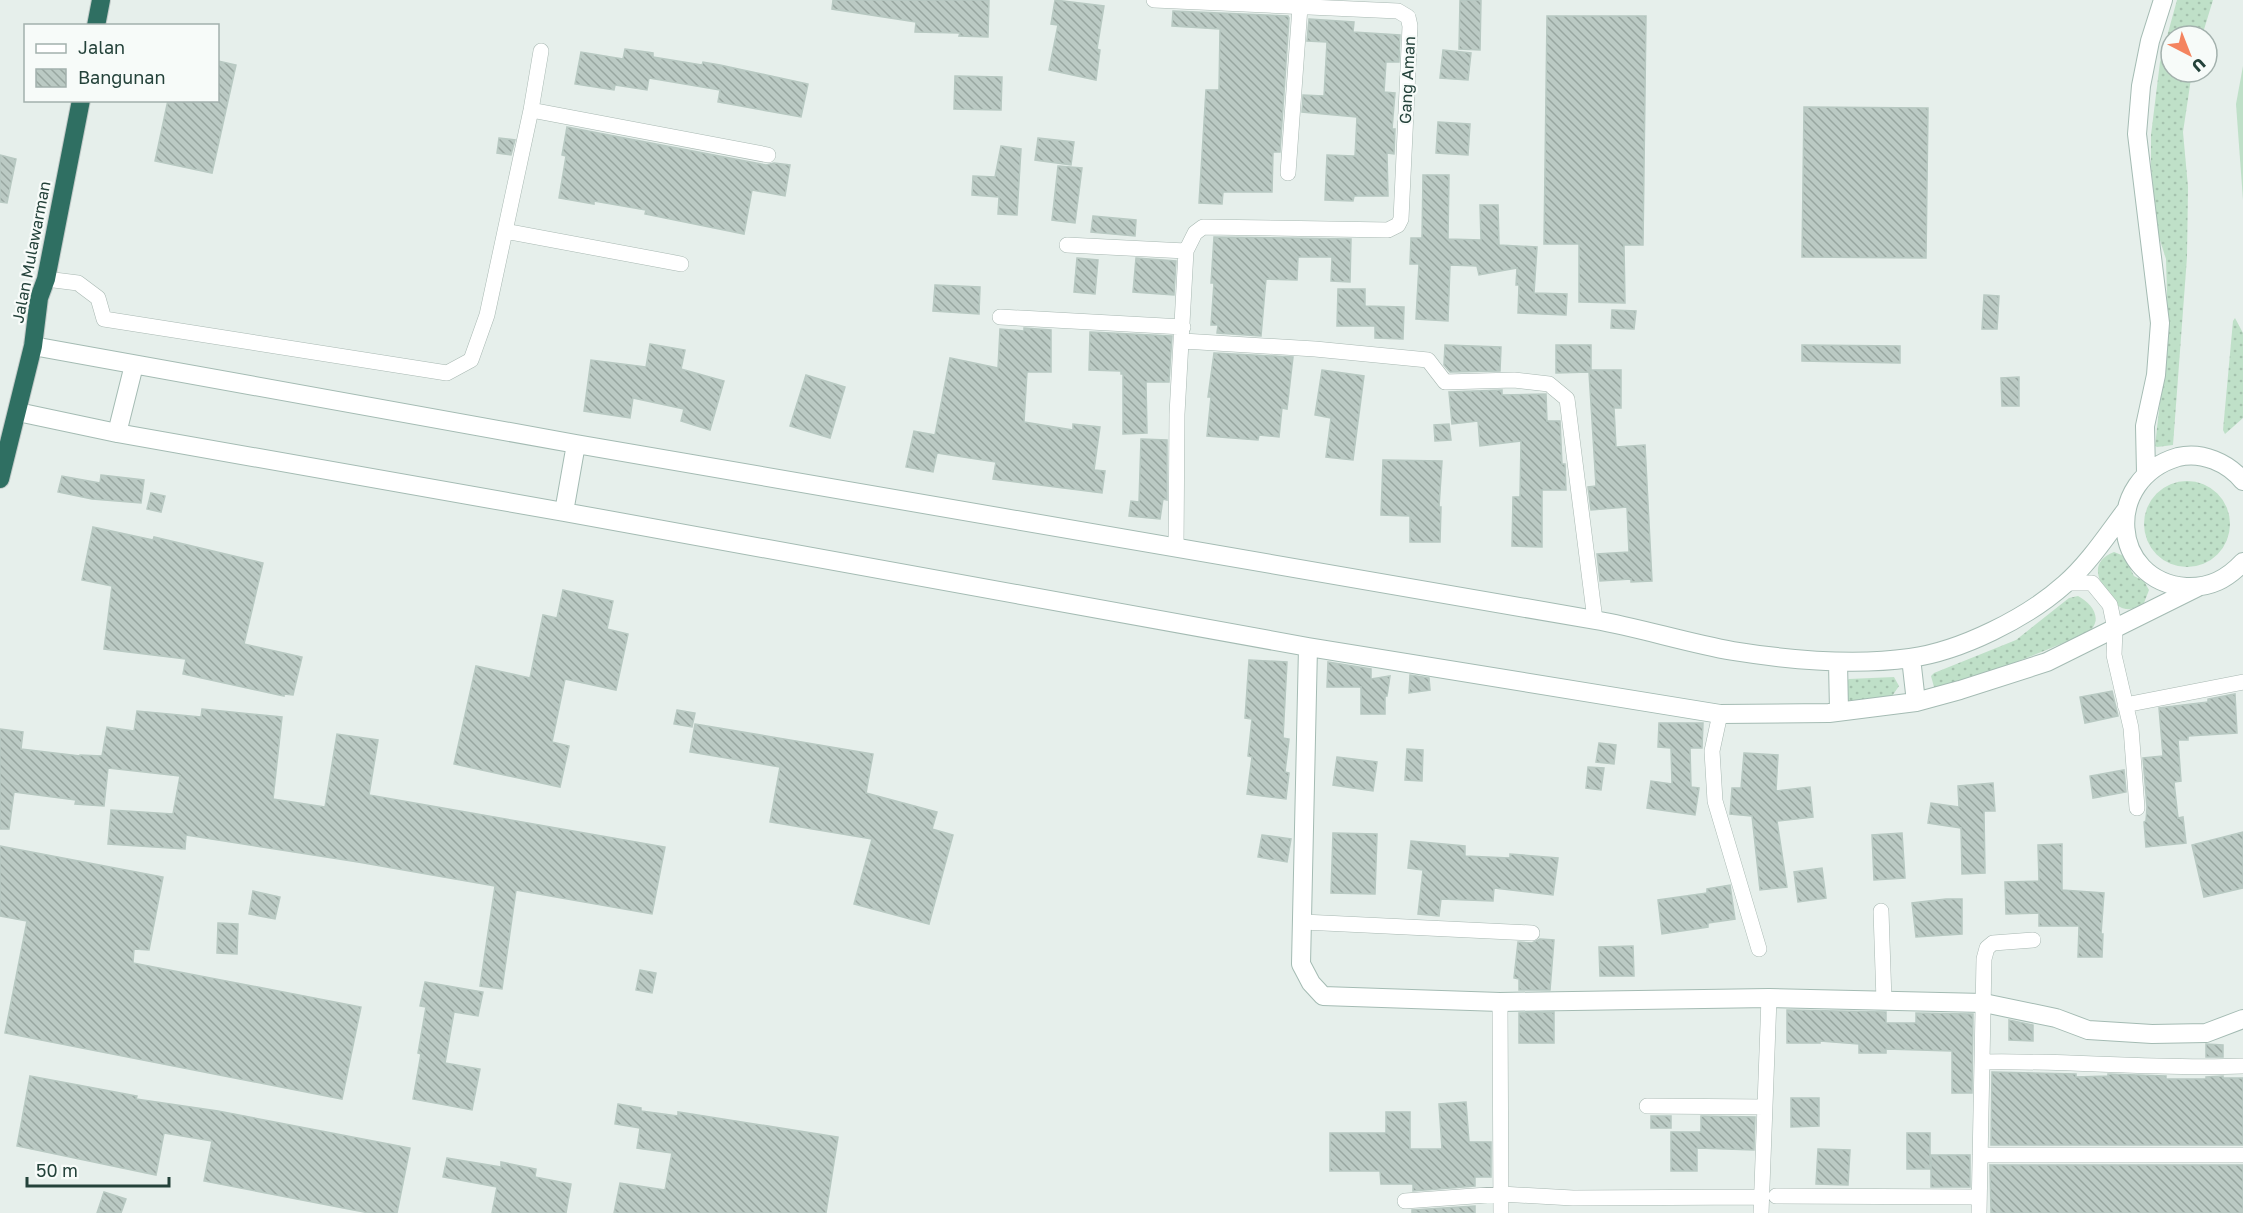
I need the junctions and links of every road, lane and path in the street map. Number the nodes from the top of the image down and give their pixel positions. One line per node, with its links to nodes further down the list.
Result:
1 (101, 0): 5 (highway)
2 (1154, 0): 4 (street, Gang Aman)
3 (2163, 0): 23 (street)
4 (1300, 7): 10 (street); 13 (street, Gang Aman)
5 (96, 24)
6 (541, 51): 8 (street)
7 (81, 102): 15 (highway, Jalan Mulawarman)
8 (531, 110): 9 (street); 11 (street)
9 (768, 155)
10 (1288, 173)
11 (505, 231): 14 (street); 15 (street)
12 (1067, 245): 13 (street)
13 (1186, 251): 17 (street)
14 (681, 264)
15 (46, 279): 18 (highway, Jalan Mulawarman)
16 (1000, 317): 17 (street)
17 (1183, 334): 28 (street); 33 (street)
18 (33, 346): 19 (street); 20 (highway, Jalan Mulawarman)
19 (134, 365): 21 (street); 22 (street)
20 (18, 412): 21 (street); 24 (highway, Jalan Mulawarman)
21 (117, 433): 27 (street)
22 (576, 444): 27 (street); 28 (street)
23 (2146, 473): 25 (street); 26 (street)
24 (0, 479)
25 (2243, 481)
26 (2126, 510): 31 (street); 32 (street)
27 (564, 512): 35 (street)
28 (1176, 548): 33 (street)
29 (2243, 562): 30 (street)
30 (2235, 577): 32 (street)
31 (2066, 584): 34 (street); 36 (street)
32 (2198, 588): 34 (street)
33 (1595, 620): 37 (street)
34 (2115, 629): 39 (street); 40 (street)
35 (1308, 647): 42 (street); 45 (street)
36 (1911, 658): 37 (street); 39 (street)
37 (1838, 662): 41 (street)
38 (2243, 682): 40 (street)
39 (1916, 702): 41 (street)
40 (2125, 705): 43 (street)
41 (1839, 711): 42 (street)
42 (1720, 714): 48 (street)
43 (2138, 808)
44 (1881, 911): 50 (street)
45 (1303, 922): 46 (street); 51 (street)
46 (1532, 933)
47 (2033, 940): 52 (street)
48 (1759, 949)
49 (1770, 998): 50 (street); 51 (street); 57 (street)
50 (1884, 1001): 52 (street)
51 (1500, 1002): 60 (street)
52 (1984, 1003): 53 (street); 54 (street)
53 (2243, 1019)
54 (1982, 1062): 55 (street); 58 (street)
55 (2243, 1066)
56 (1647, 1106): 57 (street)
57 (1765, 1107): 61 (street)
58 (1980, 1155): 59 (street); 63 (street)
59 (2243, 1155)
60 (1501, 1194): 61 (street); 62 (street); 64 (street)
61 (1769, 1197): 63 (street); 65 (street)
62 (1405, 1201)
63 (1979, 1205)
64 (1501, 1213)
65 (1761, 1213)

